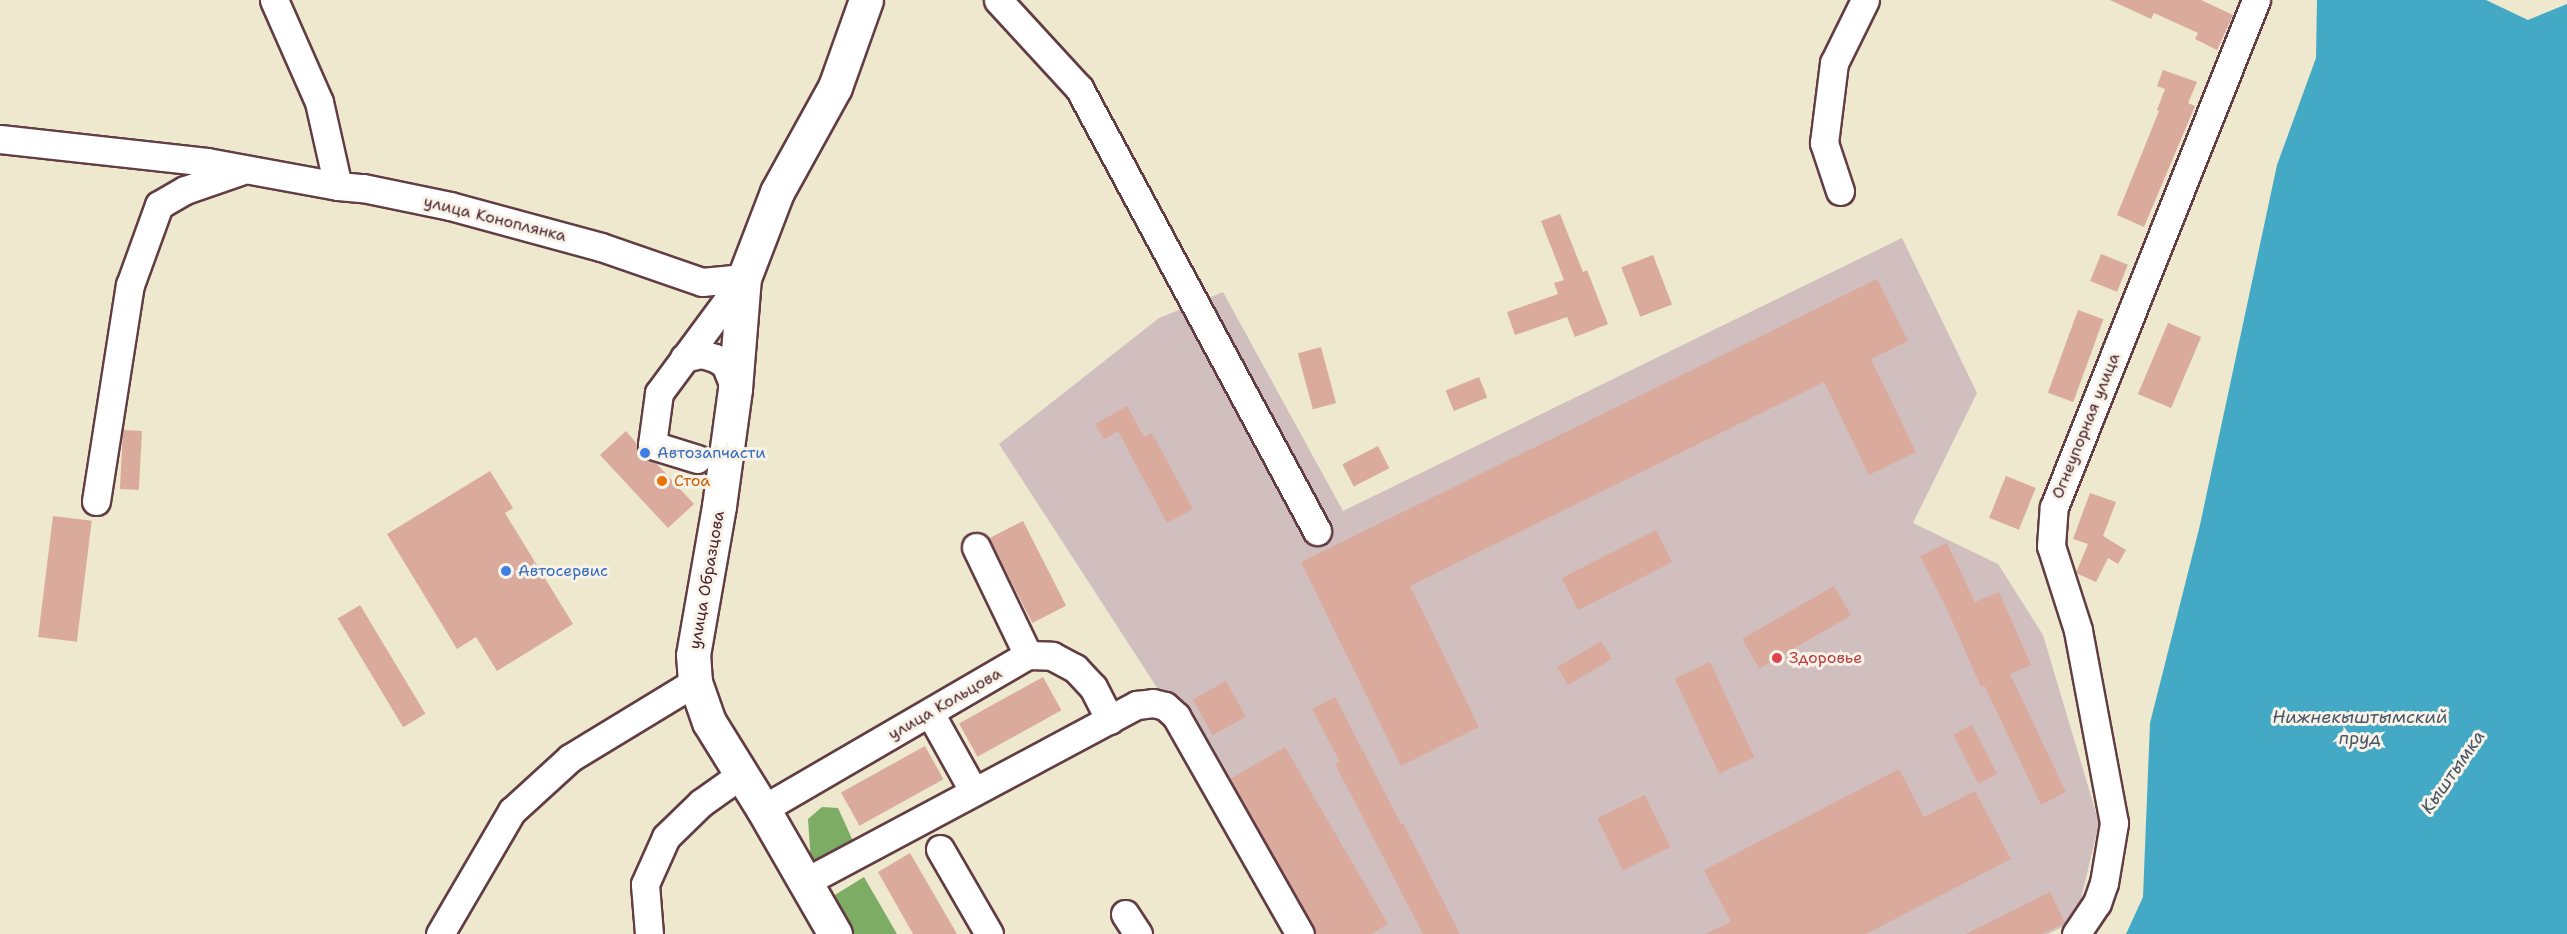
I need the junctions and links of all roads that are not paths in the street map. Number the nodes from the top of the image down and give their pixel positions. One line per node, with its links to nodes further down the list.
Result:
1 (274, 0): 8 (street)
2 (866, 0): 10 (main road, улица Образцова)
3 (998, 0): 15 (street)
4 (1865, 0): 9 (street)
5 (2256, 0): 31 (street, Огнеупорная улица)
6 (0, 139): 7 (street, улица Коноплянка)
7 (244, 169): 8 (street, улица Коноплянка); 14 (street)
8 (338, 186): 10 (street, улица Коноплянка)
9 (1840, 191)
10 (744, 278): 11 (street); 12 (main road, улица Образцова)
11 (684, 358): 12 (street); 13 (street)
12 (735, 389): 18 (main road, улица Образцова)
13 (697, 459)
14 (96, 501)
15 (1317, 531)
16 (976, 547): 17 (street)
17 (1028, 656): 19 (street, улица Кольцова); 20 (street)
18 (695, 682): 21 (main road, улица Образцова); 26 (street)
19 (930, 712): 22 (street); 23 (street, улица Кольцова)
20 (1110, 720): 22 (street); 30 (street)
21 (742, 774): 23 (main road, улица Образцова); 27 (street)
22 (974, 792): 25 (street)
23 (764, 809): 25 (main road, улица Образцова)
24 (940, 849): 29 (street)
25 (805, 882): 28 (main road, улица Образцова)
26 (440, 934)
27 (649, 934)
28 (834, 934)
29 (989, 934)
30 (1300, 934)
31 (2076, 934)

